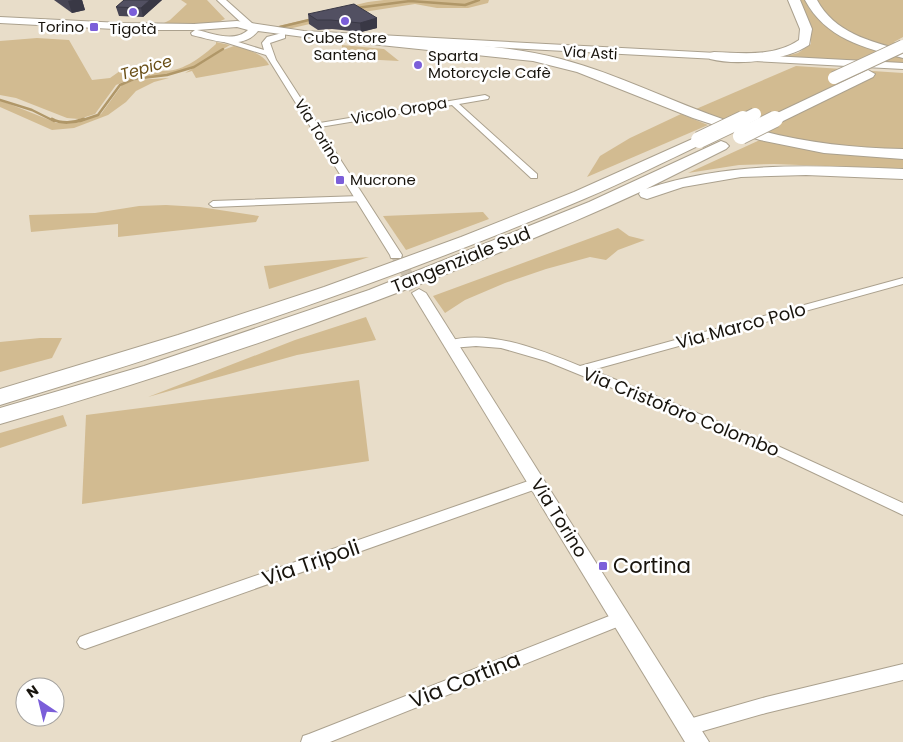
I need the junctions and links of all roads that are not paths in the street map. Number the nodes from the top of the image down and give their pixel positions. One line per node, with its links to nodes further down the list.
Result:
1 (212, 0): 6 (main road)
2 (221, 0): 8 (main road)
3 (794, 0): 14 (highway)
4 (811, 0): 15 (highway)
5 (0, 20): 7 (main road)
6 (222, 25): 7 (main road); 8 (main road); 10 (main road)
7 (122, 26): 10 (main road)
8 (250, 30): 9 (main road, Via Asti); 10 (main road); 13 (street, Via Torino); 14 (main road, Via Asti)
9 (282, 36): 11 (main road, Via Asti); 13 (street)
10 (218, 38): 13 (street)
11 (365, 40): 16 (main road, Via Asti); 20 (highway)
12 (903, 46): 31 (highway, Tangenziale Sud, bridge)
13 (268, 56): 19 (street, Via Torino)
14 (714, 56): 16 (main road, Via Asti)
15 (903, 56): 26 (highway, Tangenziale Sud, bridge)
16 (903, 68)
17 (485, 97): 18 (street, Vicolo Oropa)
18 (453, 102): 19 (street, Vicolo Oropa); 22 (street)
19 (314, 126): 23 (street, Via Torino)
20 (903, 154)
21 (903, 174): 26 (highway)
22 (534, 176)
23 (361, 199): 24 (street); 25 (street, Via Torino)
24 (213, 204)
25 (396, 255)
26 (466, 260): 32 (highway, Tangenziale Sud)
27 (903, 281): 30 (street, Via Marco Polo)
28 (419, 293): 29 (street, Via Torino)
29 (452, 344): 30 (street, Via Cristoforo Colombo); 33 (street, Via Torino)
30 (579, 370): 34 (street, Via Cristoforo Colombo)
31 (0, 397)
32 (0, 416)
33 (537, 483): 35 (street, Via Torino); 36 (street, Via Tripoli)
34 (903, 509)
35 (622, 618): 38 (street, Via Torino); 39 (street, Via Cortina)
36 (85, 642)
37 (903, 672): 38 (street)
38 (694, 734)
39 (309, 742)

